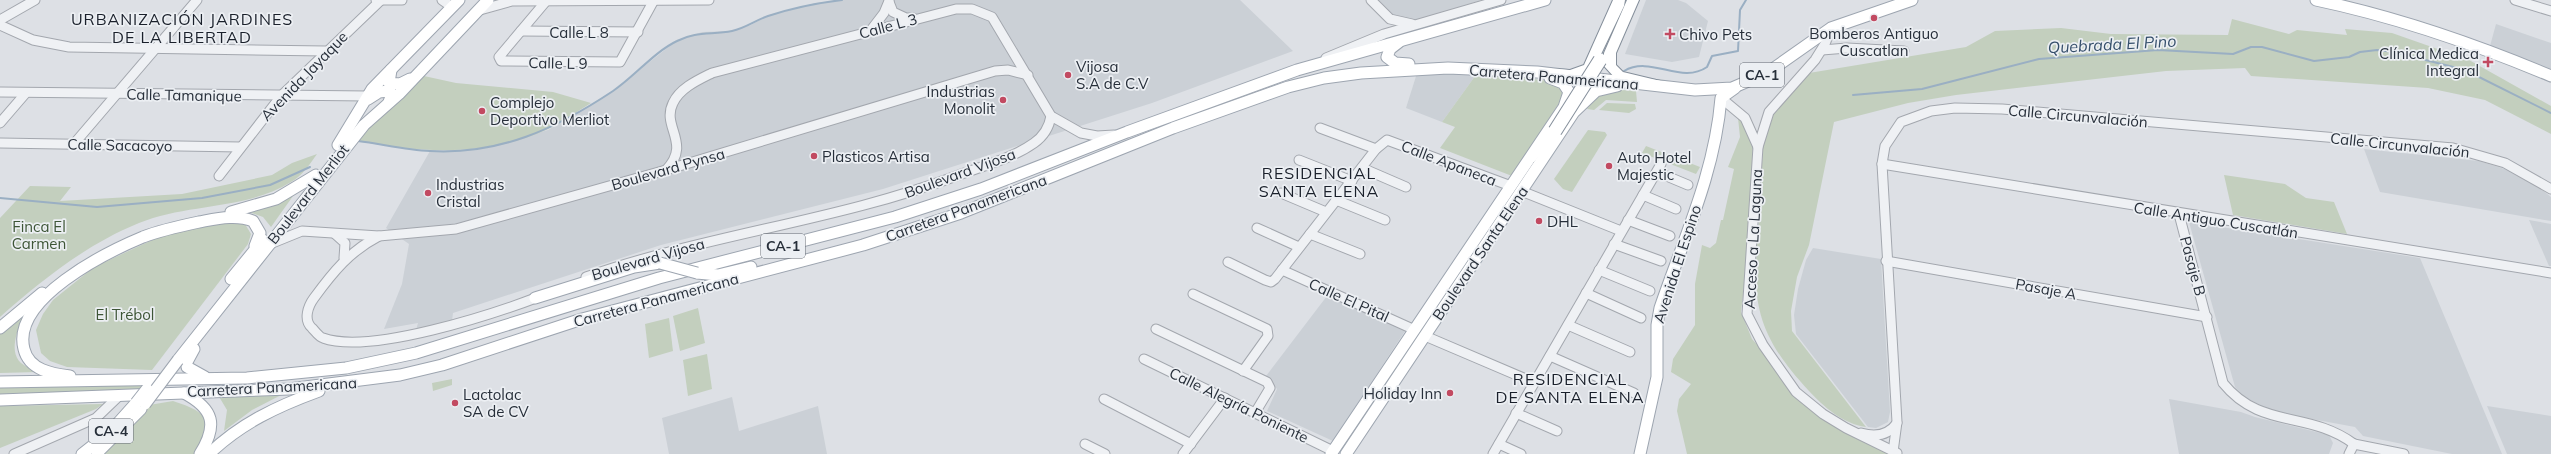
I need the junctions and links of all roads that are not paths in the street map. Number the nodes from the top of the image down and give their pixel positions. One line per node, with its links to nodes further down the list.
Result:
1 (35, 0): 25 (street)
2 (197, 0): 34 (street)
3 (376, 0): 4 (street)
4 (381, 0): 5 (street); 36 (street, Avenida Jayaque)
5 (402, 0)
6 (442, 0): 20 (street)
7 (488, 0): 21 (main road, Boulevard Merliot)
8 (654, 0): 9 (street); 17 (street); 31 (street)
9 (709, 0)
10 (1370, 0): 24 (street)
11 (1501, 0): 26 (street, Carretera Panamericana)
12 (1544, 0): 33 (main road, Carretera Panamericana / CA-1)
13 (1912, 0): 28 (main road, Carretera Panamericana / CA-1)
14 (2316, 0): 44 (main road)
15 (2515, 0): 22 (street)
16 (510, 1): 17 (street); 21 (street)
17 (547, 1): 29 (street)
18 (889, 1): 23 (street); 30 (street)
19 (1626, 2): 41 (highway); 47 (highway); 65 (highway, bridge)
20 (455, 4): 39 (main road, Boulevard Merliot)
21 (478, 11): 42 (main road, Boulevard Merliot)
22 (2551, 11)
23 (923, 16): 30 (street, Calle L 3); 43 (street, Calle L 3)
24 (1390, 19): 26 (street); 32 (street)
25 (0, 20)
26 (1417, 24): 32 (street, Carretera Panamericana)
27 (0, 25): 34 (street)
28 (1831, 28): 35 (street, Acceso a La Laguna); 46 (main road, Carretera Panamericana / CA-1)
29 (521, 31): 31 (street, Calle L 8); 31 (street, Calle L 9)
30 (870, 31): 69 (street, Calle L 3)
31 (638, 32)
32 (1384, 34): 40 (street, Carretera Panamericana)
33 (1406, 38): 38 (main road); 40 (main road, Carretera Panamericana / CA-1)
34 (156, 48): 36 (street); 51 (street)
35 (1822, 50): 37 (street); 63 (street, Acceso a La Laguna)
36 (325, 51): 52 (street, Avenida Jayaque)
37 (1904, 51)
38 (1465, 68): 41 (main road, Carretera Panamericana / CA-1); 95 (main road, Carretera Panamericana / CA-1)
39 (391, 70): 42 (main road); 54 (main road, Boulevard Merliot)
40 (1296, 70): 59 (main road, Carretera Panamericana / CA-1)
41 (1537, 72): 45 (main road, Carretera Panamericana / CA-1); 65 (main road, Boulevard Santa Elena)
42 (418, 74): 55 (main road, Boulevard Merliot)
43 (1028, 75): 56 (street, Calle L 3); 69 (street, Boulevard Pynsa)
44 (2551, 76)
45 (1637, 85): 47 (main road, Carretera Panamericana / CA-1); 75 (main road, Boulevard Santa Elena)
46 (1736, 86): 48 (main road, Carretera Panamericana / CA-1); 53 (main road)
47 (1669, 87): 48 (main road, Carretera Panamericana / CA-1)
48 (1695, 90): 53 (main road)
49 (0, 92): 50 (street, Calle Tamanique)
50 (25, 94): 51 (street, Calle Tamanique); 57 (street)
51 (117, 94): 52 (street, Calle Tamanique); 61 (street)
52 (281, 96): 54 (street, Calle Tamanique); 62 (street, Avenida Jayaque)
53 (1721, 98): 63 (street); 159 (main road, Avenida El Espino)
54 (366, 99): 55 (main road); 70 (main road, Boulevard Merliot)
55 (389, 102): 83 (main road, Boulevard Merliot)
56 (1051, 116): 59 (street, Calle L 3); 110 (street, Boulevard Vijosa)
57 (0, 123)
58 (1320, 128): 64 (street)
59 (1127, 132): 125 (main road, Carretera Panamericana / CA-1)
60 (0, 143): 61 (street, Calle Sacacoyo)
61 (73, 145): 62 (street, Calle Sacacoyo)
62 (240, 147): 71 (street, Avenida Jayaque)
63 (1758, 147): 141 (street, Acceso a La Laguna)
64 (1376, 149): 68 (street); 75 (street, Calle Apaneca)
65 (1530, 159): 75 (main road, Boulevard Santa Elena)
66 (1299, 160): 72 (street)
67 (1882, 164): 76 (street, Calle Circunvalación); 82 (street, Calle Antiguo Cuscatlán); 101 (street, Calle Circunvalación)
68 (1362, 168): 72 (street); 74 (street)
69 (666, 170): 91 (street, Boulevard Pynsa)
70 (316, 175): 99 (main road, Boulevard Merliot); 114 (main road)
71 (218, 176)
72 (1352, 181): 79 (street)
73 (1688, 185): 78 (street)
74 (1406, 187)
75 (1516, 189): 88 (street, Calle Apaneca); 109 (main road, Boulevard Santa Elena); 117 (main road, Boulevard Santa Elena)
76 (2551, 189)
77 (1281, 193): 81 (street)
78 (1643, 195): 80 (street); 85 (street)
79 (1336, 200): 81 (street); 84 (street)
80 (1676, 209)
81 (1326, 212): 90 (street)
82 (2179, 214): 105 (street, Calle Antiguo Cuscatlán); 111 (street, Pasaje B)
83 (292, 215): 87 (street); 94 (main road, Boulevard Merliot)
84 (1385, 220)
85 (1628, 220): 88 (street); 92 (street)
86 (1257, 228): 96 (street)
87 (302, 231): 89 (street, Boulevard Pynsa); 94 (street, Boulevard Pynsa)
88 (1621, 231): 93 (street)
89 (334, 234): 91 (street, Boulevard Pynsa); 98 (street)
90 (1310, 234): 96 (street); 97 (street)
91 (379, 236): 98 (street, Boulevard Vijosa)
92 (1670, 236)
93 (1614, 244): 100 (street); 104 (street)
94 (268, 245): 121 (main road, Boulevard Merliot); 125 (main road)
95 (863, 245): 110 (main road, bridge); 130 (main road, Carretera Panamericana / CA-1)
96 (1299, 247): 103 (street)
97 (1360, 254)
98 (344, 258): 110 (street, Boulevard Vijosa)
99 (246, 260): 121 (main road, Boulevard Merliot); 126 (main road)
100 (1661, 261)
101 (1886, 261): 111 (street, Pasaje A); 140 (street, Calle Circunvalación)
102 (1228, 262): 103 (street)
103 (1282, 270): 116 (street, Calle El Pital)
104 (1599, 270): 106 (street); 107 (street)
105 (2551, 273)
106 (1650, 291)
107 (1586, 293): 112 (street); 113 (street)
108 (1193, 294): 123 (street)
109 (1439, 295): 116 (main road, Boulevard Santa Elena); 117 (main road)
110 (535, 298)
111 (2207, 317): 146 (street, Pasaje B)
112 (1641, 318)
113 (1568, 325): 118 (street); 119 (street)
114 (0, 328)
115 (1156, 329): 123 (street)
116 (1415, 330): 122 (main road); 148 (main road, Boulevard Santa Elena)
117 (1426, 336): 122 (main road, Boulevard Santa Elena); 129 (street)
118 (1630, 352)
119 (1550, 356): 129 (street); 132 (street)
120 (1144, 359): 134 (street, Calle Alegría Poniente)
121 (174, 360): 137 (main road, Boulevard Merliot, bridge)
122 (1407, 363): 156 (main road, Boulevard Santa Elena)
123 (1243, 371): 138 (street)
124 (0, 378): 128 (street)
125 (210, 379): 126 (main road, Carretera Panamericana / CA-1)
126 (115, 381): 128 (main road, Carretera Panamericana / CA-1)
127 (0, 382): 128 (main road, Carretera Panamericana / CA-1)
128 (44, 382)
129 (1533, 382): 139 (street)
130 (336, 385): 131 (main road, Carretera Panamericana / CA-1); 147 (main road)
131 (184, 392): 133 (main road, Carretera Panamericana / CA-1); 147 (main road)
132 (1634, 393)
133 (120, 395): 136 (main road, Carretera Panamericana / CA-1); 150 (street)
134 (1225, 398): 138 (street, Calle Alegría Poniente); 144 (street)
135 (1104, 399): 144 (street)
136 (0, 400)
137 (140, 404): 151 (main road, CA-4); 152 (main road, CA-4)
138 (1255, 413): 148 (street, Calle Alegría Poniente)
139 (1516, 413): 142 (street); 145 (street)
140 (1897, 422): 141 (street); 149 (street, Calle Circunvalación)
141 (1846, 428): 149 (street, Acceso a La Laguna)
142 (1557, 431)
143 (1085, 444): 154 (street)
144 (1191, 444): 155 (street)
145 (1499, 444): 157 (street); 158 (street)
146 (2354, 444): 160 (street); 161 (street)
147 (212, 447): 153 (main road)
148 (1335, 453)
149 (1896, 453)
150 (14, 454)
151 (82, 454)
152 (94, 454)
153 (200, 454)
154 (1105, 454)
155 (1183, 454)
156 (1346, 454)
157 (1493, 454)
158 (1521, 454)
159 (1640, 454)
160 (2349, 454)
161 (2404, 454)

